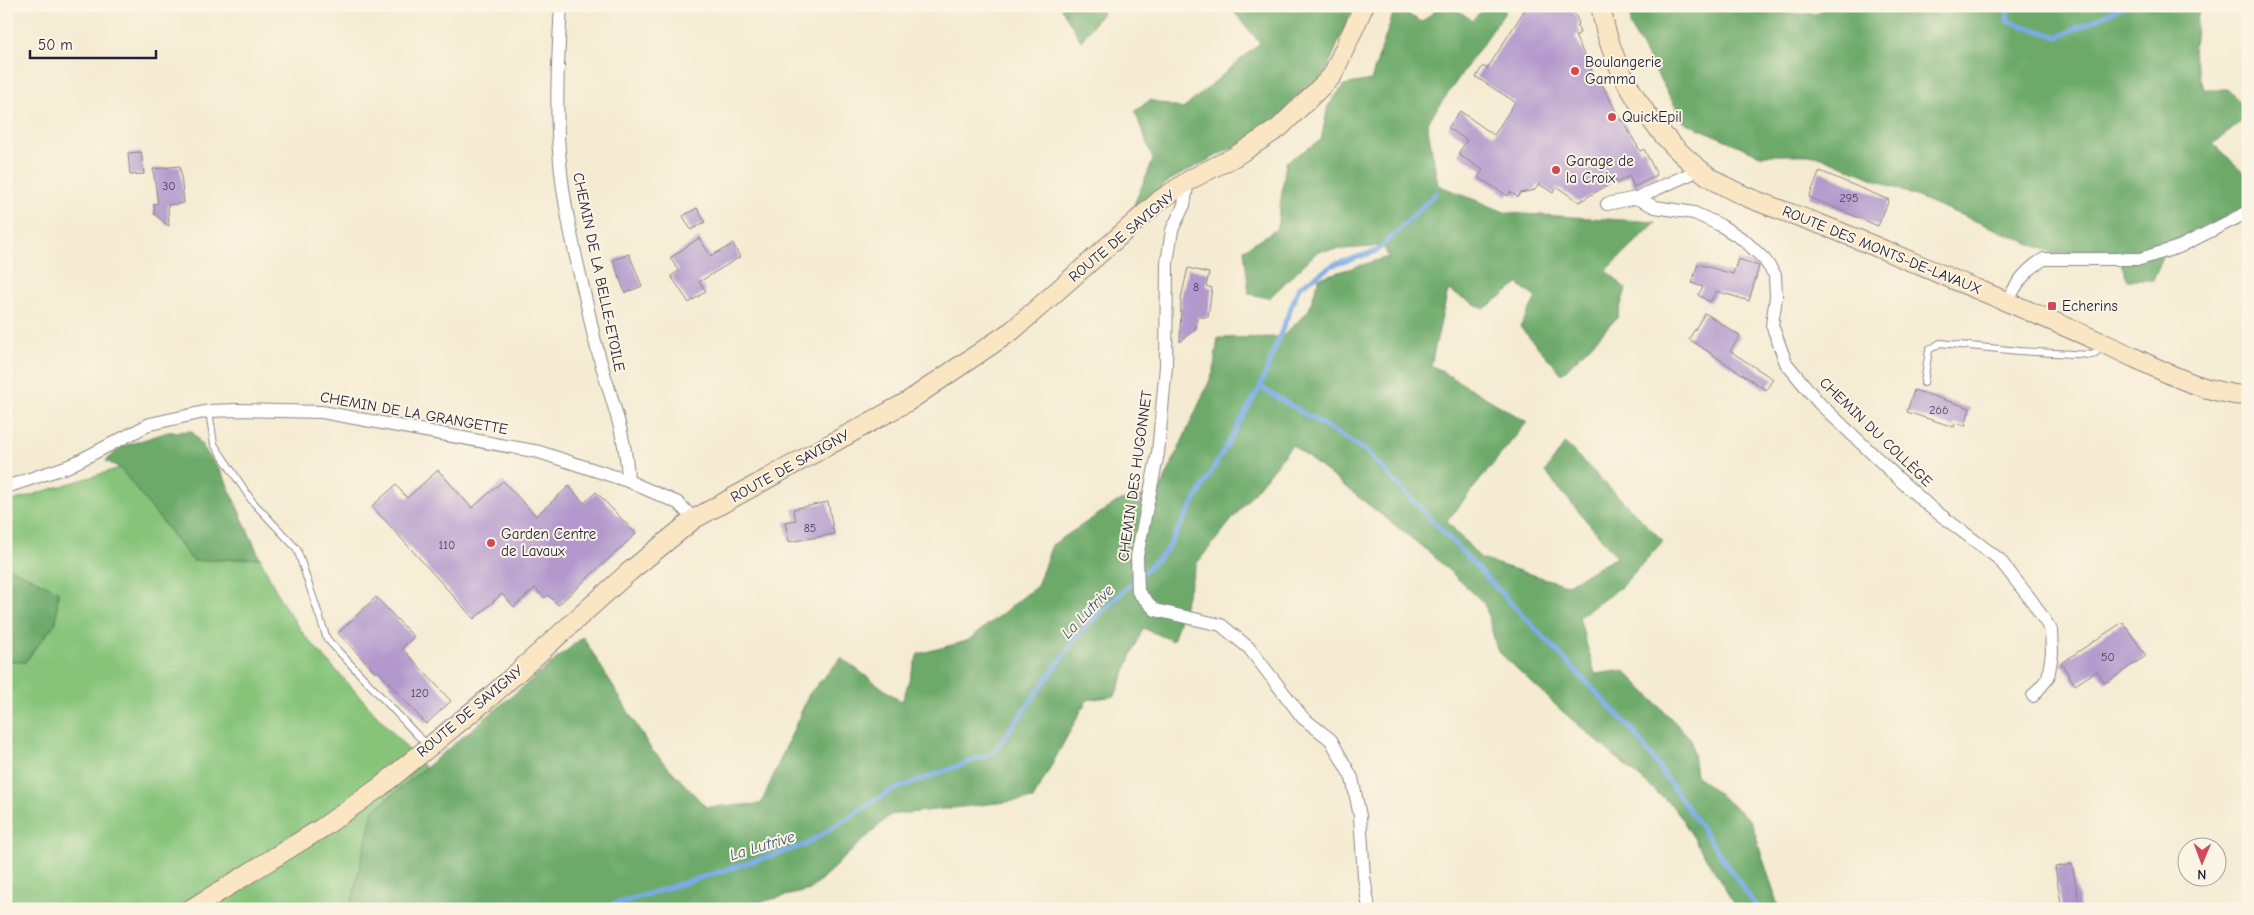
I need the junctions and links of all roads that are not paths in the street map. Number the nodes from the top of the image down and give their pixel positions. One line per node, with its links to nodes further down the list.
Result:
1 (561, 6): 14 (street, CHEMIN DE LA BELLE-ETOILE)
2 (1364, 6): 5 (street, ROUTE DE SAVIGNY)
3 (1601, 6): 4 (street, ROUTE DES MONTS-DE-LAVAUX)
4 (1699, 170): 6 (street); 9 (street, ROUTE DES MONTS-DE-LAVAUX)
5 (1188, 181): 16 (street, ROUTE DE SAVIGNY); 20 (street, CHEMIN DES HUGONNET)
6 (1636, 198): 7 (street); 17 (street, CHEMIN DU COLLÈGE)
7 (1606, 204)
8 (2248, 212): 9 (street)
9 (2008, 302): 10 (street, ROUTE DES MONTS-DE-LAVAUX)
10 (2107, 345): 11 (lane); 12 (street, ROUTE DES MONTS-DE-LAVAUX)
11 (1924, 383)
12 (2248, 396)
13 (209, 411): 14 (street, CHEMIN DE LA GRANGETTE); 15 (street, CHEMIN DE LA GRANGETTE); 18 (lane)
14 (628, 481): 16 (street, CHEMIN DE LA GRANGETTE)
15 (6, 487)
16 (694, 519): 18 (street, ROUTE DE SAVIGNY)
17 (2033, 696)
18 (429, 745): 19 (street, ROUTE DE SAVIGNY)
19 (191, 909)
20 (1369, 909)

